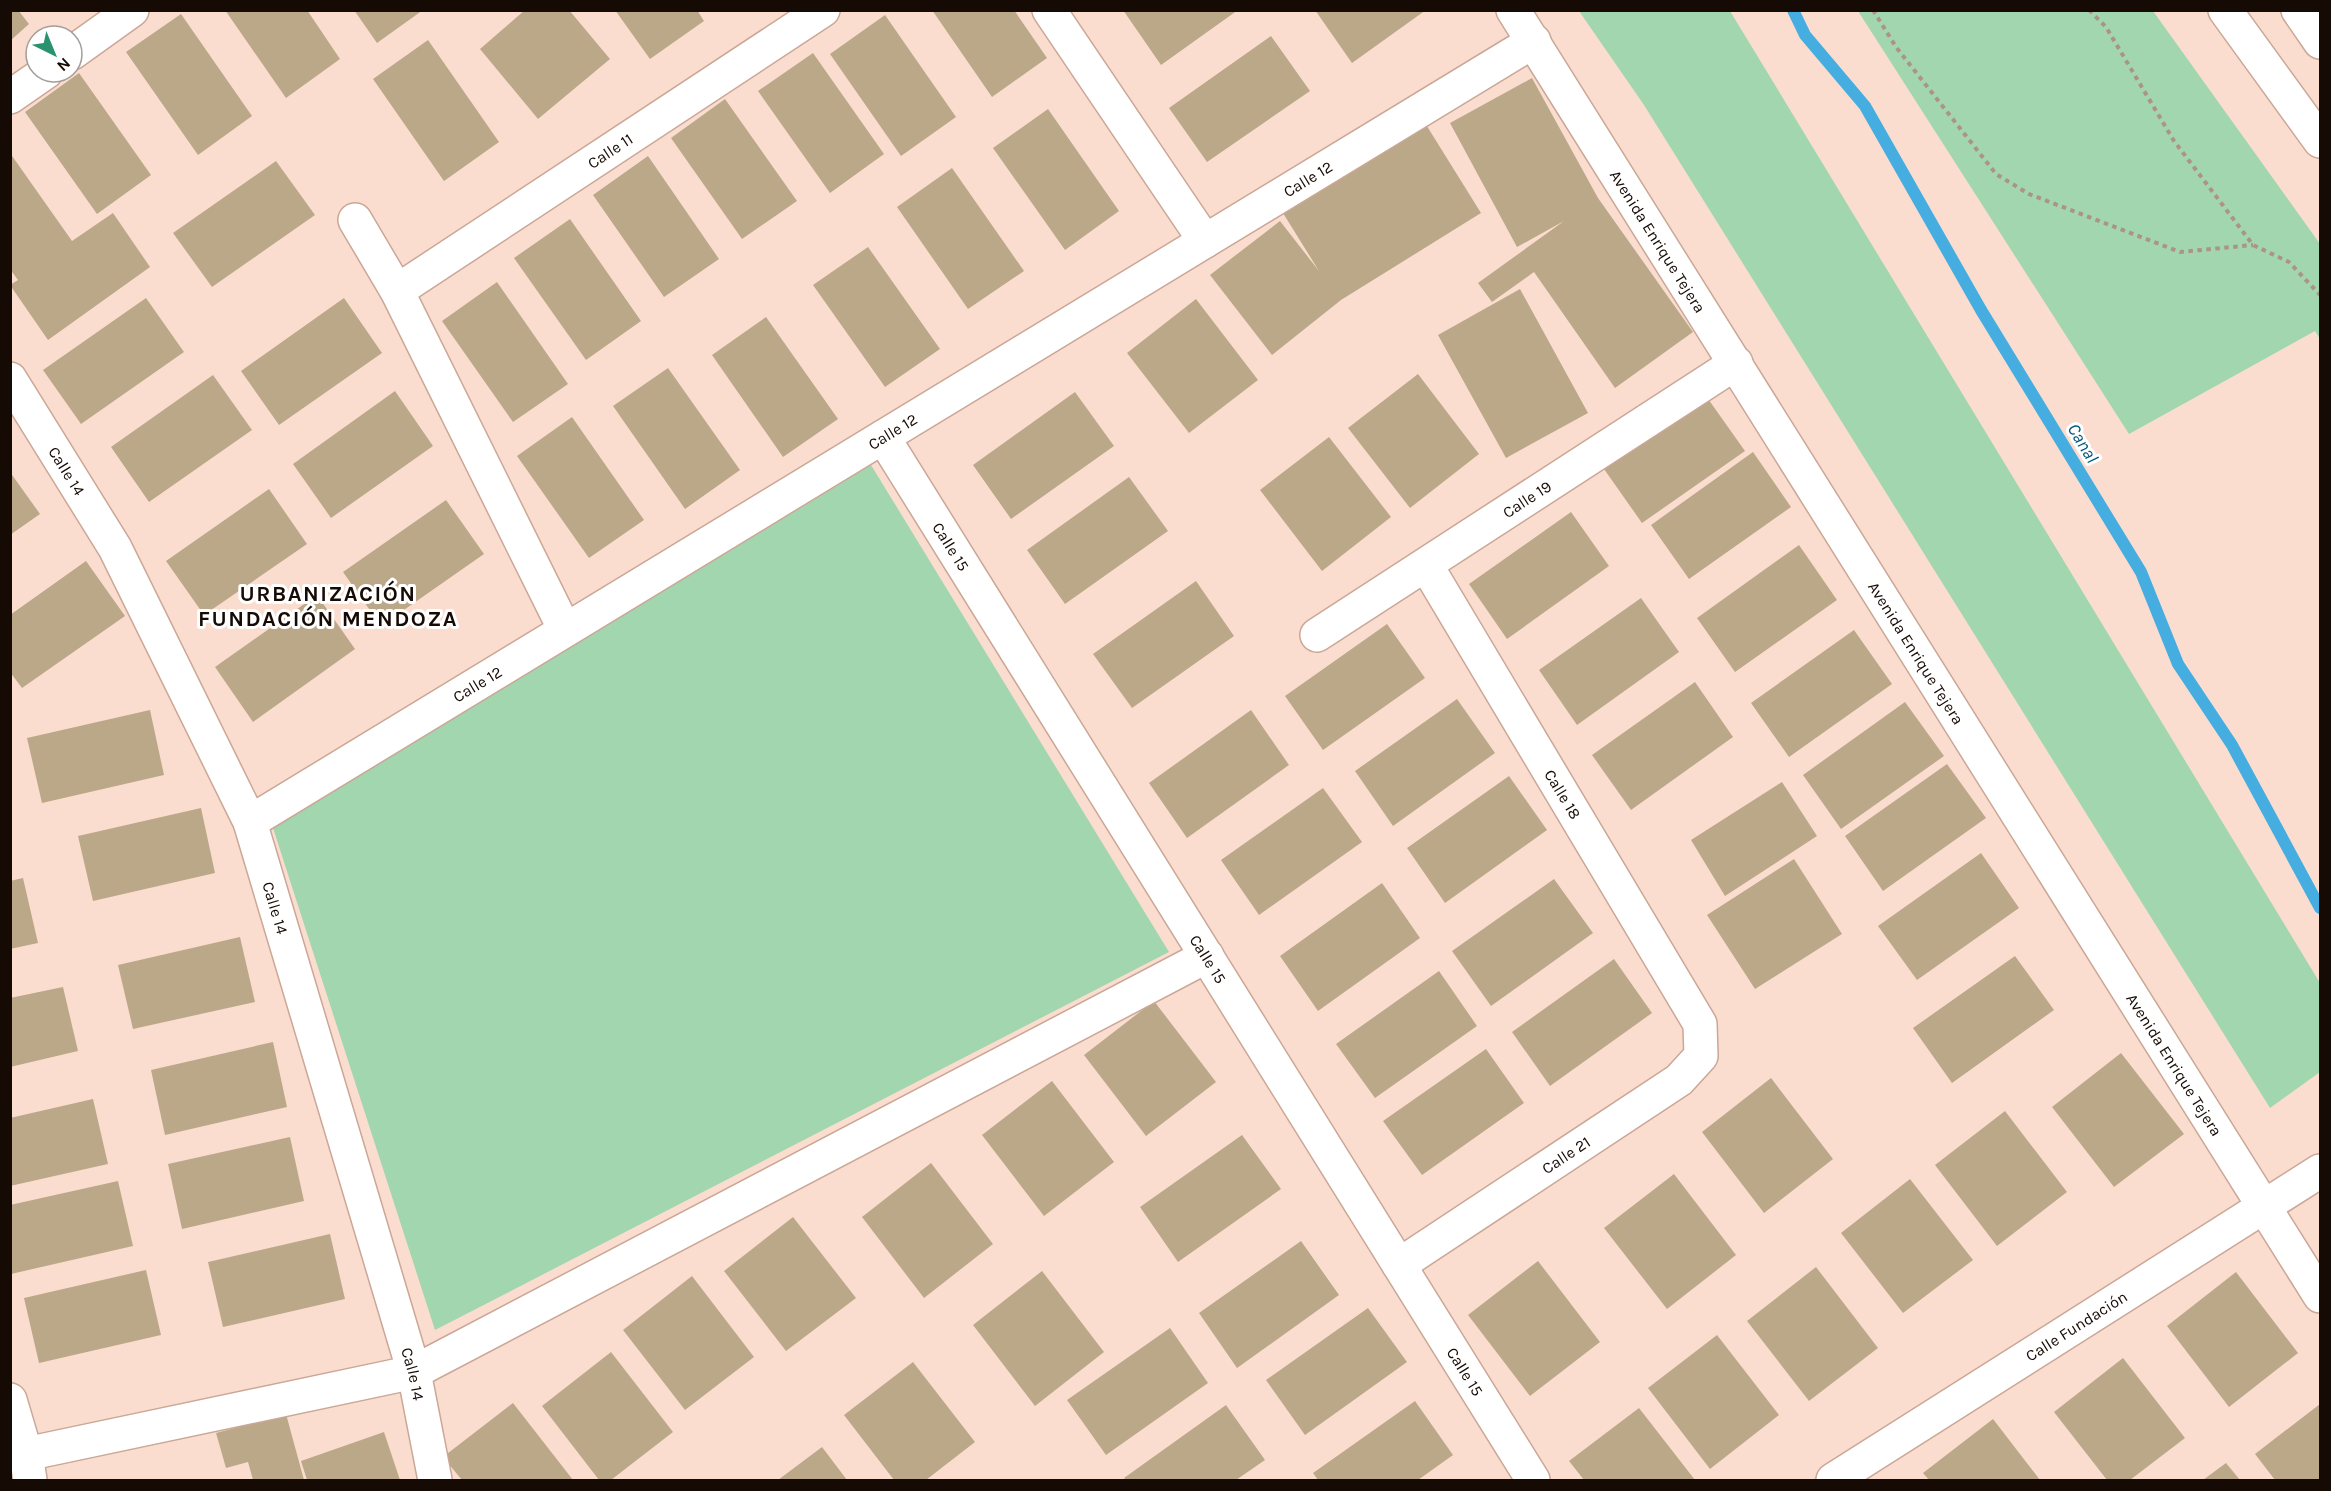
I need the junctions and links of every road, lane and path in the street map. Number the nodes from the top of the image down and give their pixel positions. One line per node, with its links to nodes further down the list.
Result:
1 (132, 10): 11 (street)
2 (823, 10): 18 (street, Calle 11)
3 (1049, 10): 16 (street)
4 (1513, 10): 9 (street, Avenida Enrique Tejera)
5 (1873, 10): 17 (path)
6 (2089, 10): 17 (path)
7 (2225, 10): 14 (street)
8 (2298, 10): 10 (street)
9 (1534, 41): 16 (street, Calle 12); 20 (street, Avenida Enrique Tejera)
10 (2320, 42)
11 (84, 44)
12 (29, 84): 13 (street)
13 (10, 97)
14 (2320, 141)
15 (355, 220): 18 (street)
16 (1205, 241): 22 (street, Calle 12)
17 (2253, 245): 19 (path)
18 (397, 291): 24 (street)
19 (2320, 295)
20 (1736, 363): 23 (street, Calle 19); 30 (street, Avenida Enrique Tejera)
21 (10, 379): 26 (street, Calle 14)
22 (883, 437): 24 (street, Calle 12); 27 (street, Calle 15)
23 (1426, 565): 25 (street, Calle 19); 28 (street, Calle 18)
24 (565, 630): 26 (street, Calle 12)
25 (1317, 635)
26 (250, 822): 33 (street, Calle 14)
27 (1207, 956): 31 (street, Calle 15); 33 (street)
28 (1700, 1024): 31 (street, Calle 21)
29 (2320, 1171): 30 (street, Calle Fundación)
30 (2263, 1208): 32 (street, Avenida Enrique Tejera); 38 (street, Calle Fundación)
31 (1399, 1265): 37 (street, Calle 15)
32 (2320, 1296)
33 (414, 1372): 35 (street); 36 (street, Calle 14)
34 (10, 1400): 35 (street)
35 (28, 1467)
36 (435, 1480)
37 (1533, 1480)
38 (1833, 1480)

